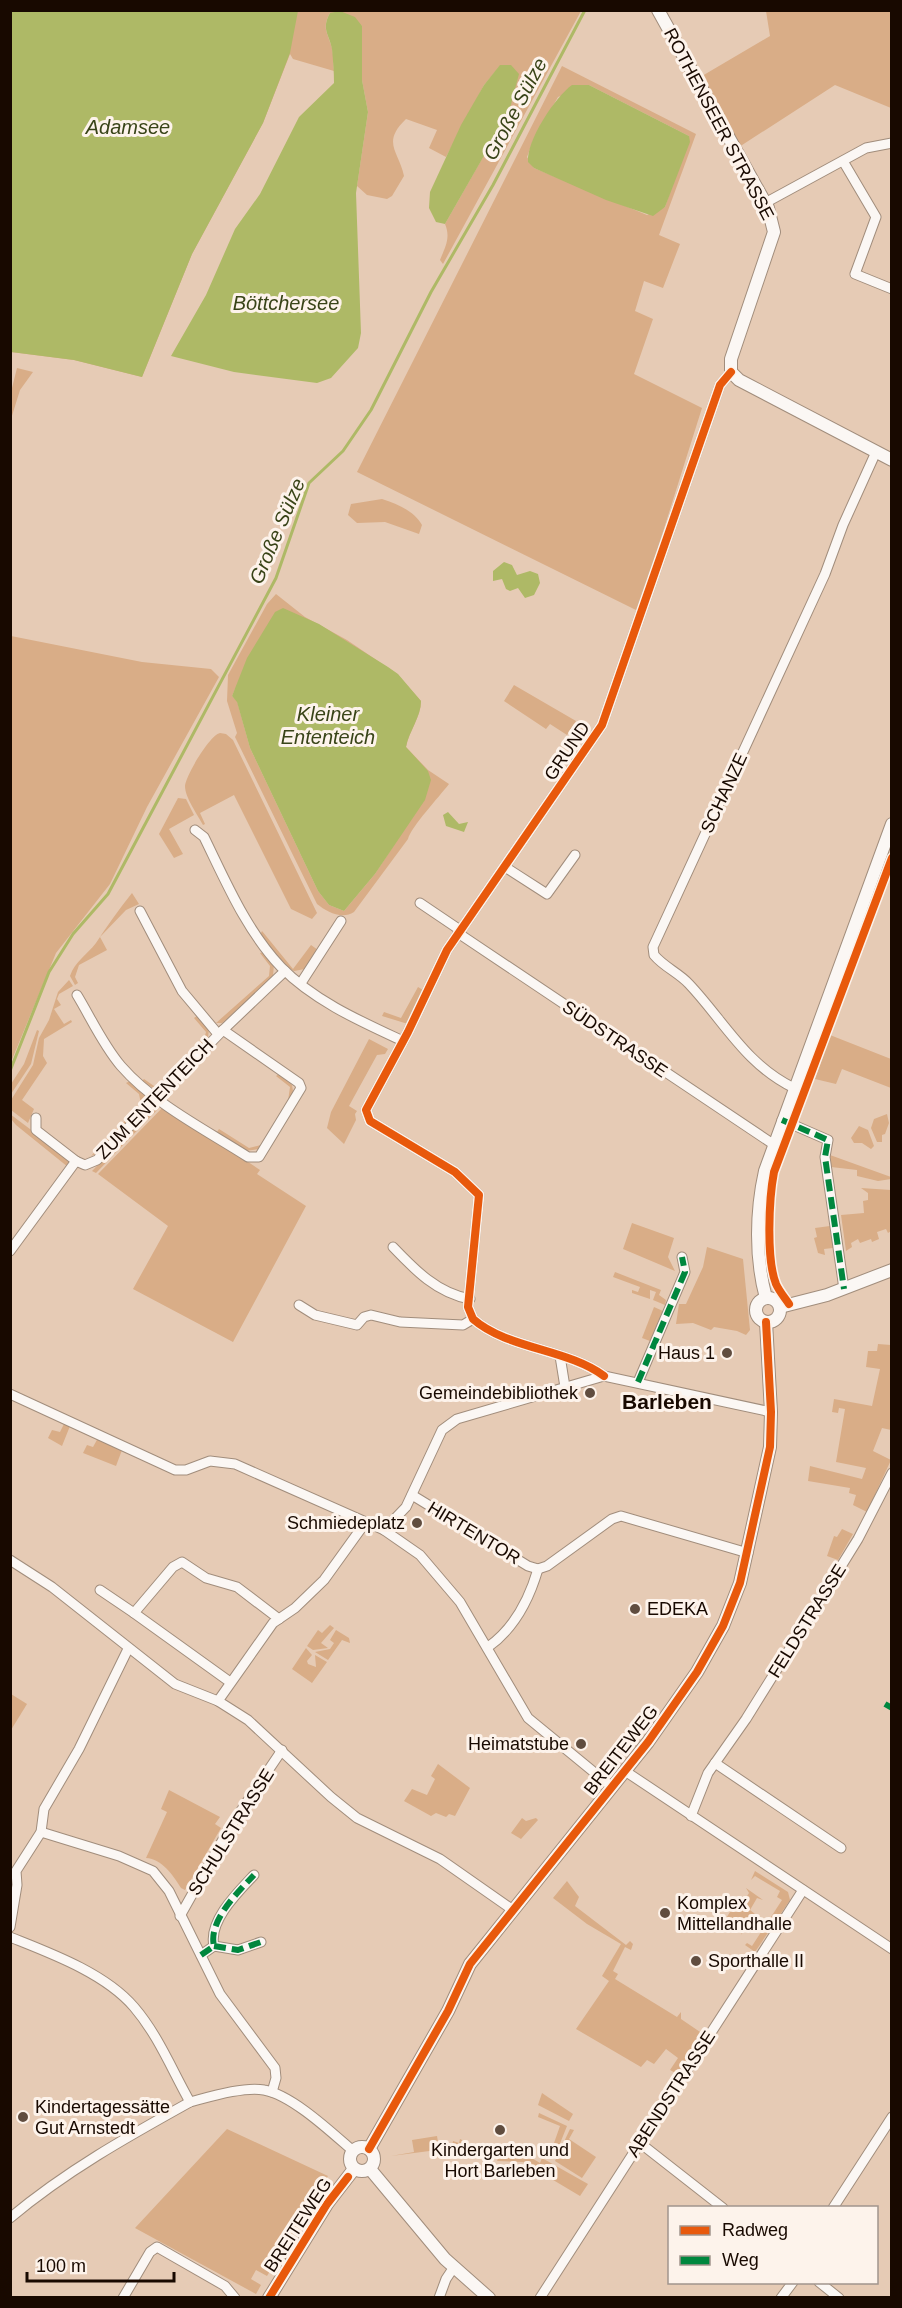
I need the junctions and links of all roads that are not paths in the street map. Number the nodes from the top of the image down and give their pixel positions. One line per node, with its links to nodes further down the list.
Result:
1 (658, 10): 4 (street, ROTHENSEER STRASSE)
2 (891, 143): 3 (street)
3 (843, 161): 4 (street); 5 (street)
4 (765, 203): 6 (street, ROTHENSEER STRASSE)
5 (891, 289)
6 (731, 372): 7 (street); 12 (street, GRUND)
7 (876, 452): 8 (street); 22 (street, SCHANZE)
8 (891, 460)
9 (891, 824): 22 (street, BREITEWEG)
10 (195, 830): 17 (street)
11 (575, 855): 12 (street)
12 (505, 867): 16 (street, GRUND)
13 (420, 903): 16 (street, SÜDSTRASSE)
14 (140, 911): 20 (street)
15 (341, 921): 18 (street)
16 (459, 932): 21 (street, GRUND); 26 (street, SÜDSTRASSE)
17 (285, 971): 18 (street); 20 (street, ZUM ENTENTEICH)
18 (301, 983): 21 (street)
19 (77, 995): 23 (street)
20 (221, 1032): 23 (street, ZUM ENTENTEICH); 23 (street)
21 (403, 1041): 34 (street, GRUND)
22 (794, 1088): 25 (street, BREITEWEG)
23 (158, 1097): 27 (street, ZUM ENTENTEICH)
24 (36, 1118): 27 (street)
25 (782, 1120): 26 (street, BREITEWEG); 32 (street)
26 (773, 1144): 33 (street, BREITEWEG)
27 (76, 1161): 29 (street, ZUM ENTENTEICH)
28 (393, 1247): 34 (street)
29 (10, 1251)
30 (682, 1257): 41 (street)
31 (891, 1270): 32 (street)
32 (844, 1289): 36 (street)
33 (766, 1298): 36 (street); 38 (street, BREITEWEG)
34 (470, 1299): 37 (street)
35 (299, 1305): 37 (street)
36 (780, 1306): 38 (street)
37 (473, 1319): 39 (street)
38 (766, 1322): 44 (street, BREITEWEG)
39 (560, 1356): 40 (street); 42 (street)
40 (604, 1376): 41 (street); 42 (street)
41 (638, 1382): 44 (street)
42 (565, 1387): 46 (street)
43 (10, 1394): 47 (street)
44 (771, 1412): 49 (street, BREITEWEG)
45 (891, 1473): 60 (street, FELDSTRASSE)
46 (412, 1495): 48 (street); 51 (street, HIRTENTOR)
47 (365, 1523): 48 (street); 54 (street)
48 (384, 1530): 55 (street)
49 (748, 1552): 51 (street, HIRTENTOR); 61 (street, BREITEWEG)
50 (10, 1560): 56 (street)
51 (538, 1569): 55 (street, HIRTENTOR)
52 (100, 1590): 53 (street)
53 (134, 1613): 54 (street); 57 (street)
54 (279, 1619): 57 (street)
55 (488, 1647): 62 (street)
56 (128, 1649): 58 (street); 64 (street)
57 (230, 1682): 58 (street)
58 (218, 1701): 59 (street)
59 (282, 1750): 69 (street); 70 (street, SCHULSTRASSE)
60 (715, 1763): 63 (street, FELDSTRASSE); 65 (street)
61 (625, 1771): 62 (street, BREITEWEG); 63 (street)
62 (612, 1787): 69 (street, BREITEWEG)
63 (691, 1816): 68 (street)
64 (41, 1832): 66 (street); 70 (street, SCHULSTRASSE)
65 (841, 1848)
66 (13, 1867): 71 (street)
67 (254, 1875): 74 (street, SCHULSTRASSE)
68 (803, 1890): 75 (street); 80 (street, ABENDSTRASSE)
69 (513, 1910): 81 (street, BREITEWEG)
70 (180, 1916): 76 (street, SCHULSTRASSE)
71 (10, 1927)
72 (10, 1937): 78 (street)
73 (261, 1942): 74 (street)
74 (214, 1946): 76 (street)
75 (891, 1946)
76 (201, 1955): 77 (street, SCHULSTRASSE)
77 (272, 2092): 78 (street); 82 (street)
78 (190, 2102): 87 (street)
79 (891, 2117): 86 (street)
80 (640, 2143): 85 (street); 96 (street, ABENDSTRASSE)
81 (369, 2149): 82 (street); 84 (street)
82 (352, 2151): 83 (street)
83 (354, 2169): 84 (street); 93 (street, BREITEWEG)
84 (370, 2169): 88 (street)
85 (720, 2206)
86 (834, 2206)
87 (10, 2218)
88 (454, 2267): 94 (street); 95 (street)
89 (792, 2284): 97 (street)
90 (820, 2284): 98 (street)
91 (123, 2298): 92 (street)
92 (235, 2298)
93 (269, 2298)
94 (439, 2298)
95 (489, 2298)
96 (540, 2298)
97 (781, 2298)
98 (839, 2298)

